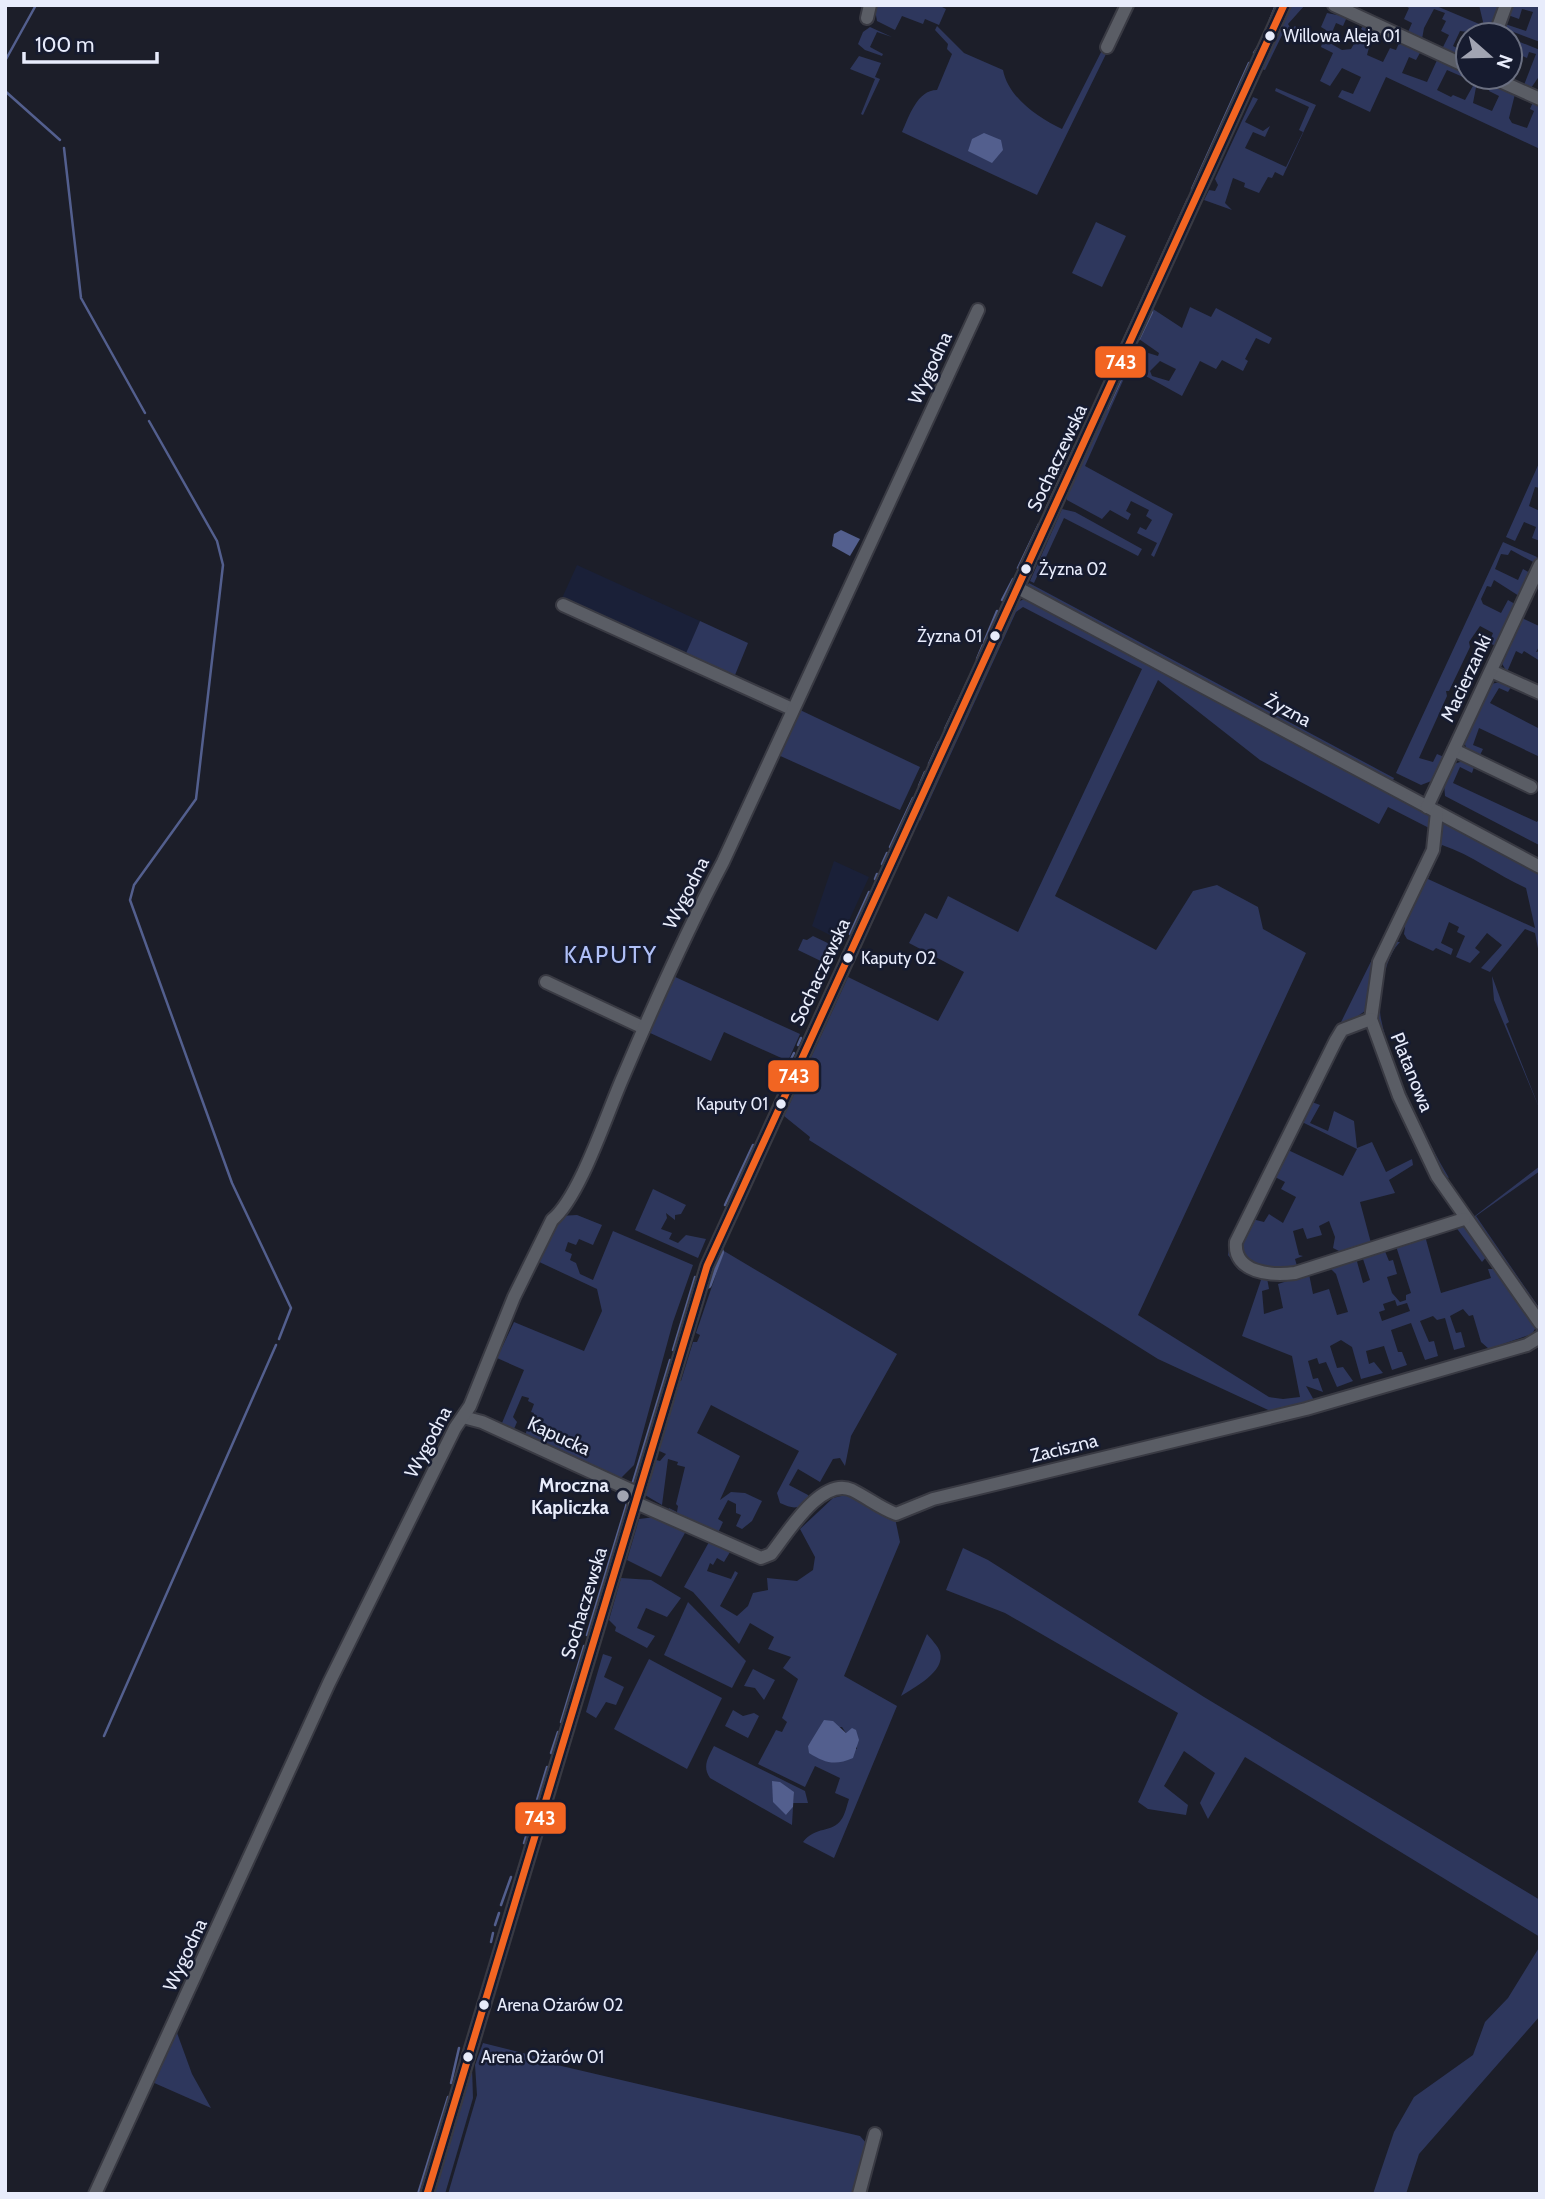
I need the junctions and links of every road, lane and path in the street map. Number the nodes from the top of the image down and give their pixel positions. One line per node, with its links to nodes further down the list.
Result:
1 (1284, 5): 10 (street, Sochaczewska)
2 (1334, 5): 5 (street)
3 (1125, 6): 4 (street)
4 (1107, 47)
5 (1454, 61)
6 (1522, 91): 7 (street)
7 (1540, 99)
8 (978, 310): 14 (street, Wygodna)
9 (1540, 565): 12 (street, Macierzanki)
10 (1018, 588): 17 (street, Żyzna); 26 (street, Sochaczewska)
11 (563, 605): 14 (street)
12 (1491, 671): 13 (street); 15 (street, Macierzanki)
13 (1540, 693)
14 (792, 709): 21 (street, Wygodna)
15 (1454, 750): 16 (street); 17 (street, Macierzanki)
16 (1531, 787)
17 (1432, 810): 18 (street, Żyzna); 20 (street, Platanowa)
18 (1538, 866)
19 (546, 982): 21 (street)
20 (1371, 1019): 22 (street, Platanowa); 22 (street)
21 (644, 1028): 25 (street, Wygodna)
22 (1464, 1219): 23 (street, Platanowa)
23 (1540, 1322)
24 (1540, 1337): 26 (street, Zaciszna)
25 (463, 1417): 26 (street, Kapucka); 28 (street, Wygodna)
26 (635, 1497): 29 (street, Sochaczewska)
27 (875, 2134): 30 (street)
28 (95, 2194)
29 (427, 2194)
30 (859, 2194)

